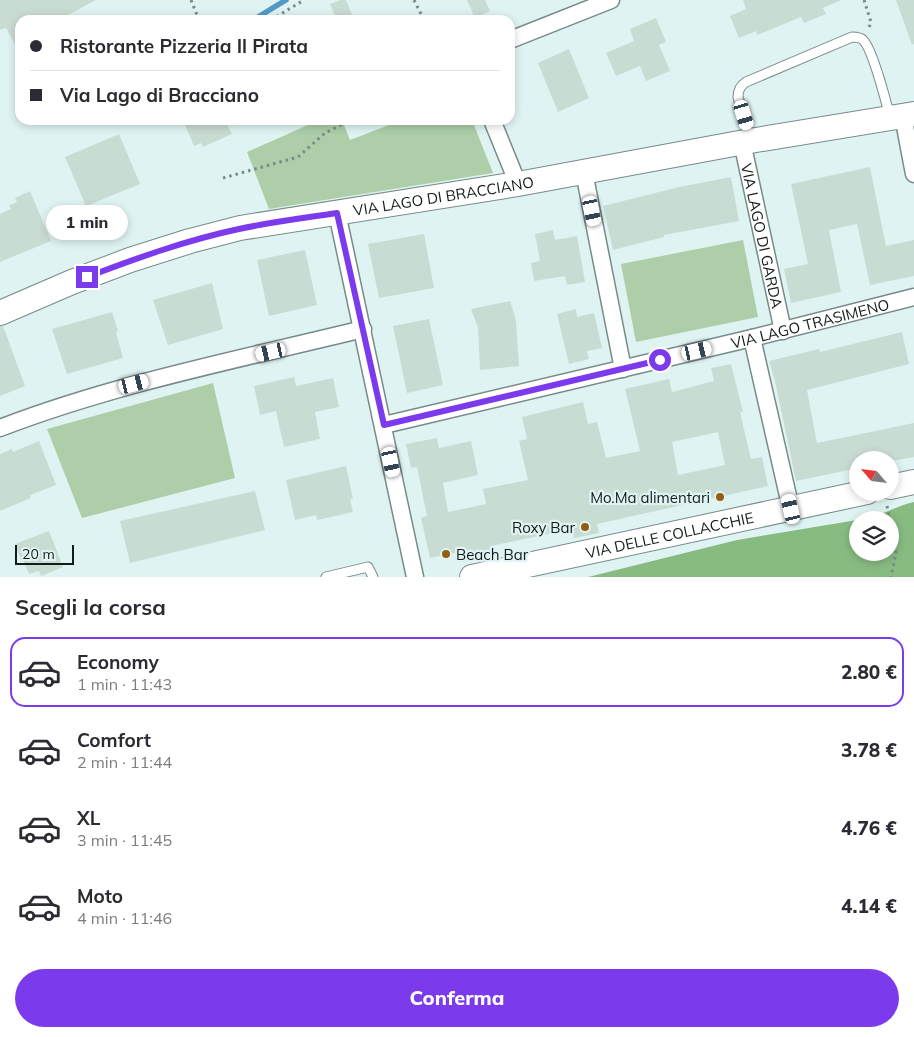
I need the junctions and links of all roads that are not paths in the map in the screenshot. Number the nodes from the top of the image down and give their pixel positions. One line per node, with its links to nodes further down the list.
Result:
1 (610, 0): 2 (street)
2 (515, 38)
3 (903, 116): 5 (main road, VIA LAGO DI BRACCIANO); 5 (lane); 7 (street)
4 (494, 125): 8 (street)
5 (746, 142): 6 (main road, VIA LAGO DI BRACCIANO); 13 (street, VIA LAGO DI GARDA)
6 (584, 172): 8 (main road, VIA LAGO DI BRACCIANO); 15 (street)
7 (914, 174)
8 (518, 184): 9 (main road, VIA LAGO DI BRACCIANO)
9 (337, 213): 11 (main road, VIA LAGO DI BRACCIANO); 12 (street)
10 (914, 297): 13 (street, VIA LAGO TRASIMENO)
11 (0, 313)
12 (363, 329): 16 (street); 17 (street)
13 (783, 331): 14 (street, VIA LAGO TRASIMENO)
14 (752, 338): 15 (street, VIA LAGO TRASIMENO); 21 (street)
15 (623, 368): 16 (street, VIA LAGO TRASIMENO)
16 (384, 425): 24 (street)
17 (0, 428)
18 (914, 482): 19 (main road, VIA DELLE COLLACCHIE)
19 (899, 487)
20 (849, 499): 21 (main road, VIA DELLE COLLACCHIE)
21 (791, 509): 25 (main road, VIA DELLE COLLACCHIE)
22 (326, 577): 23 (lane)
23 (373, 577)
24 (415, 577)
25 (472, 577)

